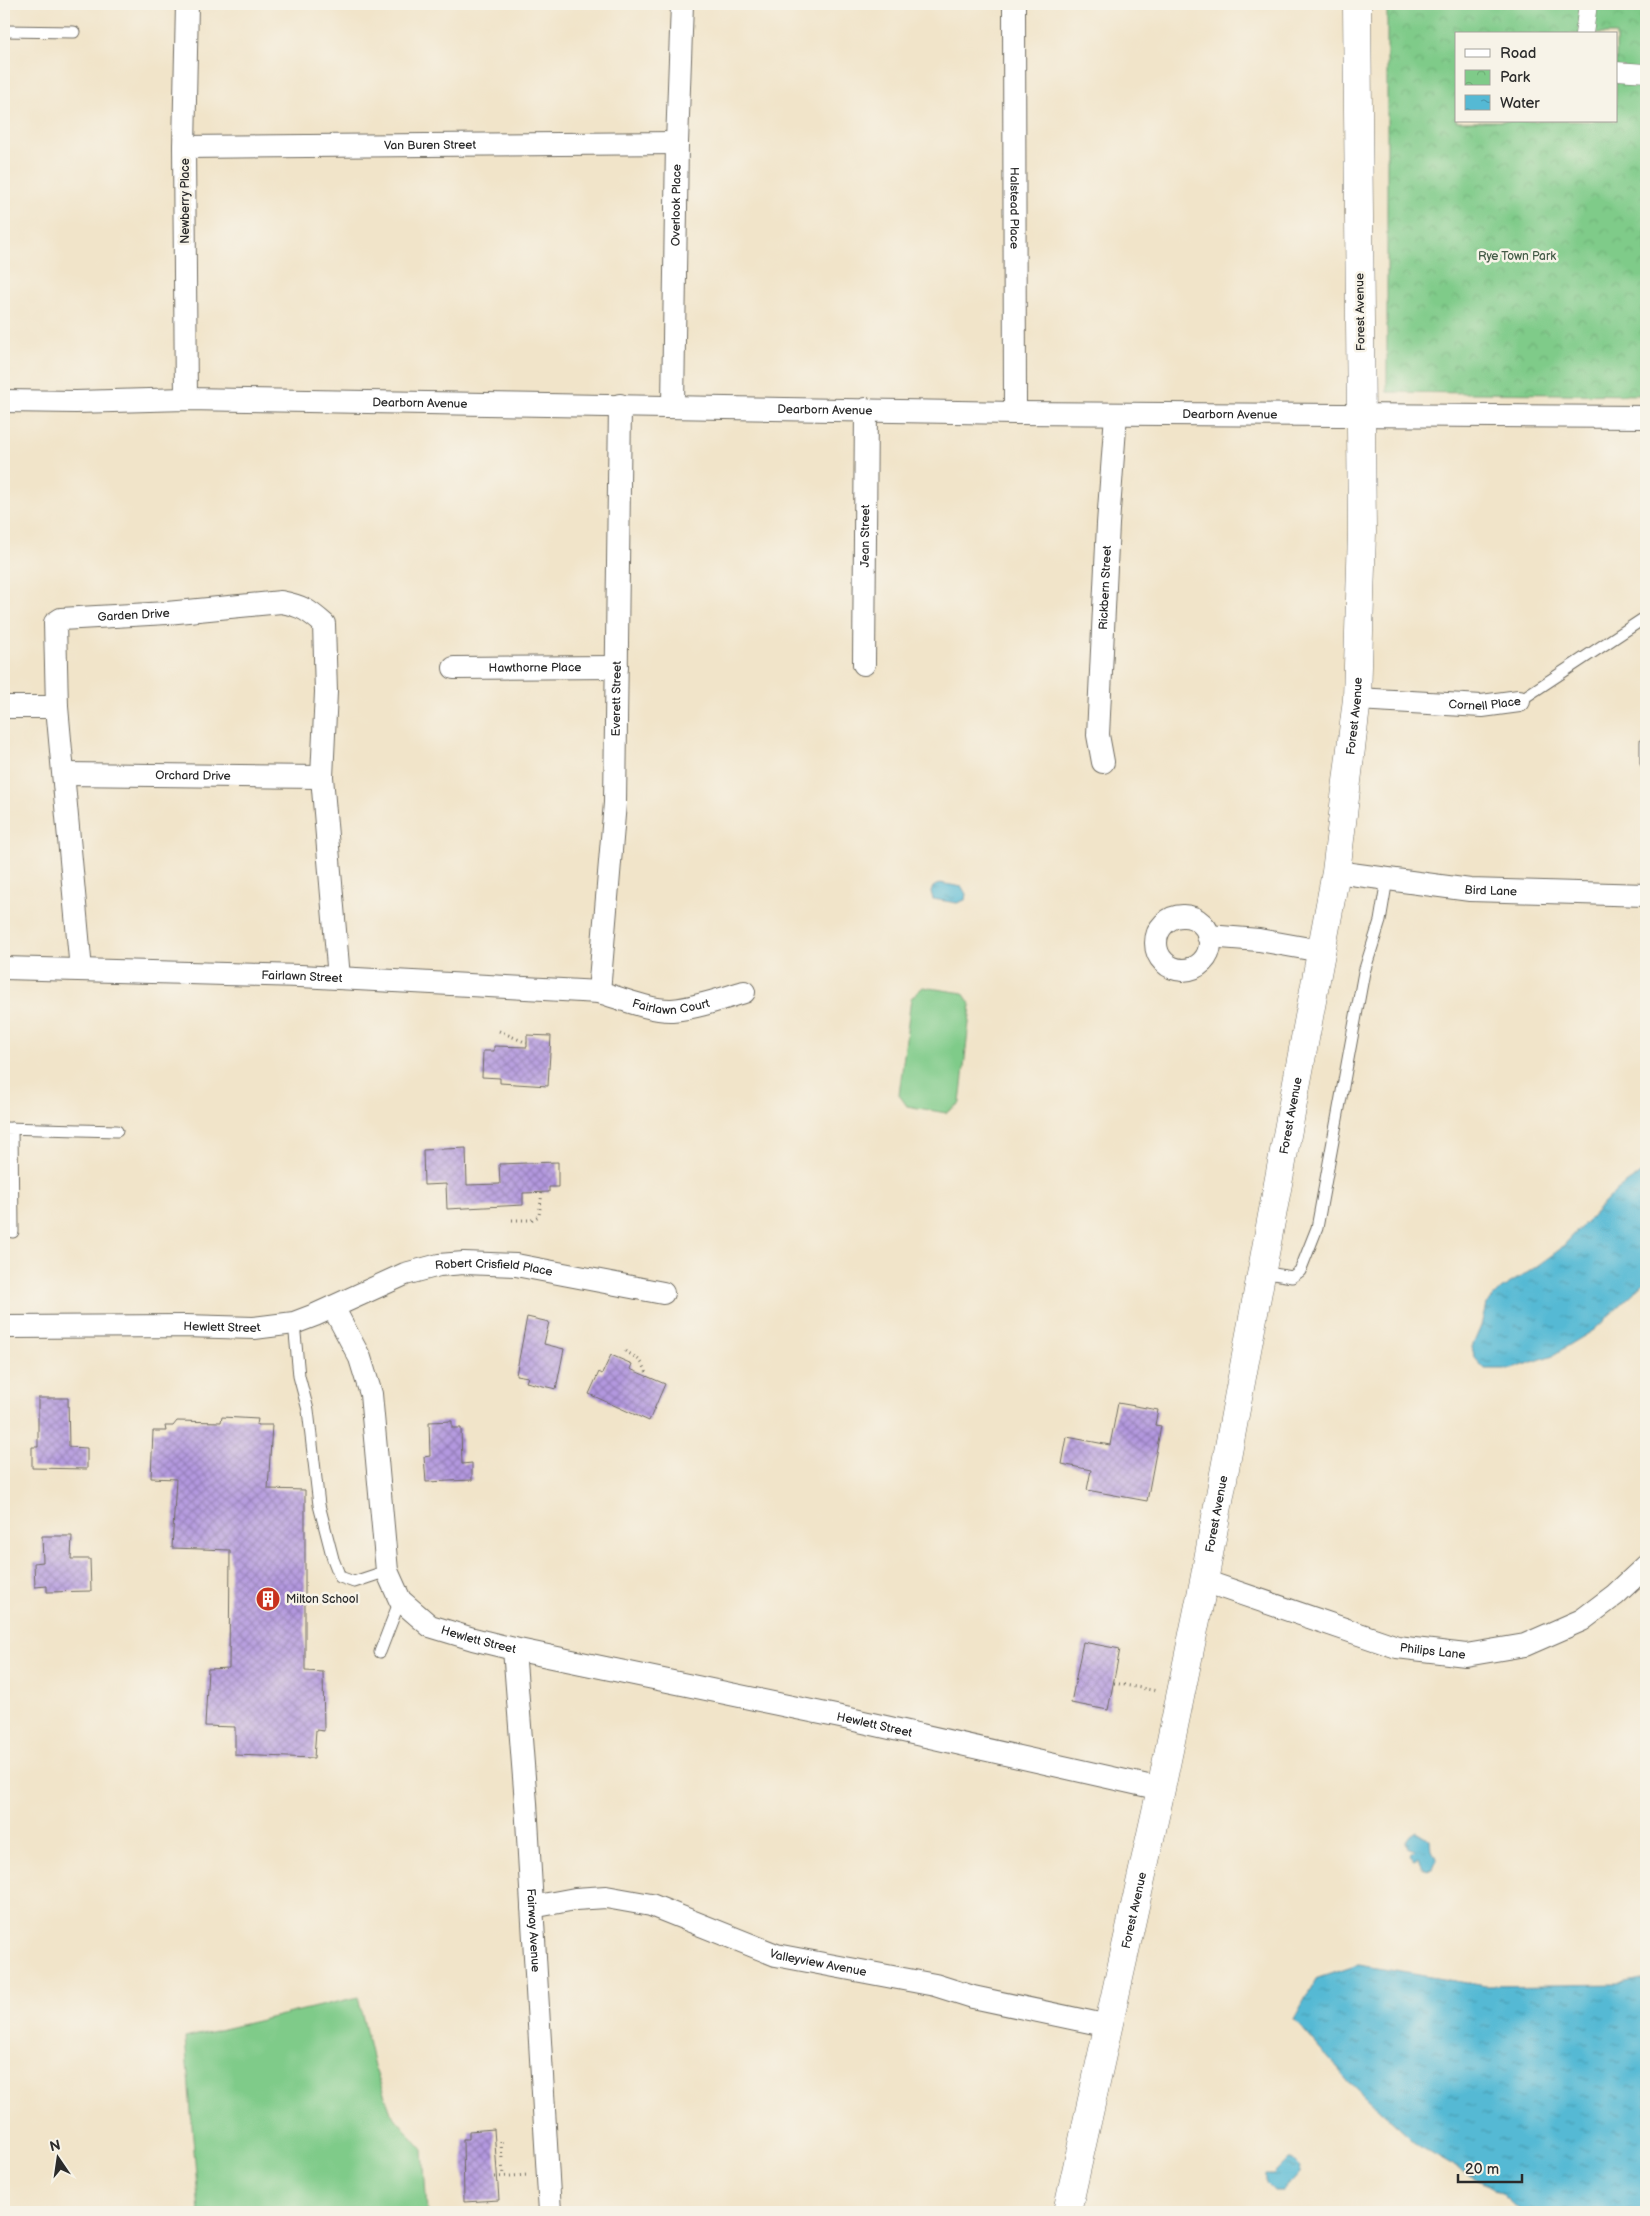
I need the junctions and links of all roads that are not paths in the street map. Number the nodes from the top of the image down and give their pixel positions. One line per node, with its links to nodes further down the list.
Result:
1 (187, 4): 12 (street, Newberry Place)
2 (682, 4): 11 (street, Overlook Place)
3 (1014, 4): 18 (street, Halstead Place)
4 (1357, 4): 20 (street, Forest Avenue)
5 (1588, 4): 8 (street)
6 (4, 31): 7 (lane)
7 (74, 32)
8 (1584, 32)
9 (1618, 71): 10 (street)
10 (1646, 73)
11 (677, 143): 12 (street, Van Buren Street); 16 (street, Overlook Place)
12 (184, 147): 13 (street, Newberry Place)
13 (186, 399): 14 (street, Dearborn Avenue); 15 (street, Dearborn Avenue)
14 (4, 402)
15 (620, 405): 16 (street, Dearborn Avenue); 24 (street, Everett Street)
16 (673, 405): 17 (street, Dearborn Avenue)
17 (866, 409): 18 (street, Dearborn Avenue); 23 (street, Jean Street)
18 (1015, 412): 19 (street, Dearborn Avenue)
19 (1116, 414): 20 (street, Dearborn Avenue); 31 (street, Rickbern Street)
20 (1362, 415): 21 (street, Dearborn Avenue); 26 (street, Forest Avenue)
21 (1646, 417)
22 (1646, 617): 27 (lane, Cornell Place)
23 (864, 664)
24 (617, 667): 25 (street, Hawthorne Place); 43 (street, Everett Street)
25 (454, 668)
26 (1357, 699): 27 (street, Cornell Place); 35 (street, Forest Avenue)
27 (1519, 701)
28 (4, 707): 29 (street)
29 (57, 707): 33 (street, Garden Drive); 34 (street, Garden Drive)
30 (1646, 742): 32 (lane)
31 (1103, 762)
32 (1646, 763)
33 (65, 774): 34 (street, Orchard Drive); 41 (street, Garden Drive)
34 (322, 777): 42 (street)
35 (1336, 872): 36 (street, Bird Lane); 39 (street, Forest Avenue)
36 (1387, 879): 37 (street, Bird Lane); 48 (lane)
37 (1646, 895)
38 (1208, 936): 39 (street)
39 (1321, 950): 48 (street, Forest Avenue)
40 (4, 968): 41 (street, Fairlawn Street)
41 (81, 970): 42 (street, Fairlawn Street)
42 (338, 978): 43 (street, Fairlawn Street)
43 (599, 992): 44 (street, Fairlawn Court)
44 (744, 992)
45 (8, 1128): 46 (lane); 47 (lane)
46 (117, 1131)
47 (13, 1232)
48 (1262, 1272): 55 (street, Forest Avenue)
49 (663, 1293): 50 (street, Robert Crisfield Place)
50 (333, 1307): 51 (street, Hewlett Street); 54 (street, Hewlett Street)
51 (294, 1323): 52 (street, Hewlett Street); 54 (lane)
52 (4, 1327)
53 (1646, 1566): 55 (street, Philips Lane)
54 (386, 1571): 56 (street, Hewlett Street)
55 (1204, 1581): 59 (street, Forest Avenue)
56 (400, 1600): 57 (street, Hewlett Street); 58 (lane)
57 (514, 1649): 59 (street, Hewlett Street); 60 (street, Fairway Avenue)
58 (380, 1652)
59 (1161, 1789): 61 (street, Forest Avenue)
60 (532, 1908): 61 (street, Valleyview Avenue); 62 (street, Fairway Avenue)
61 (1109, 2026): 63 (street, Forest Avenue)
62 (550, 2212)
63 (1067, 2212)

